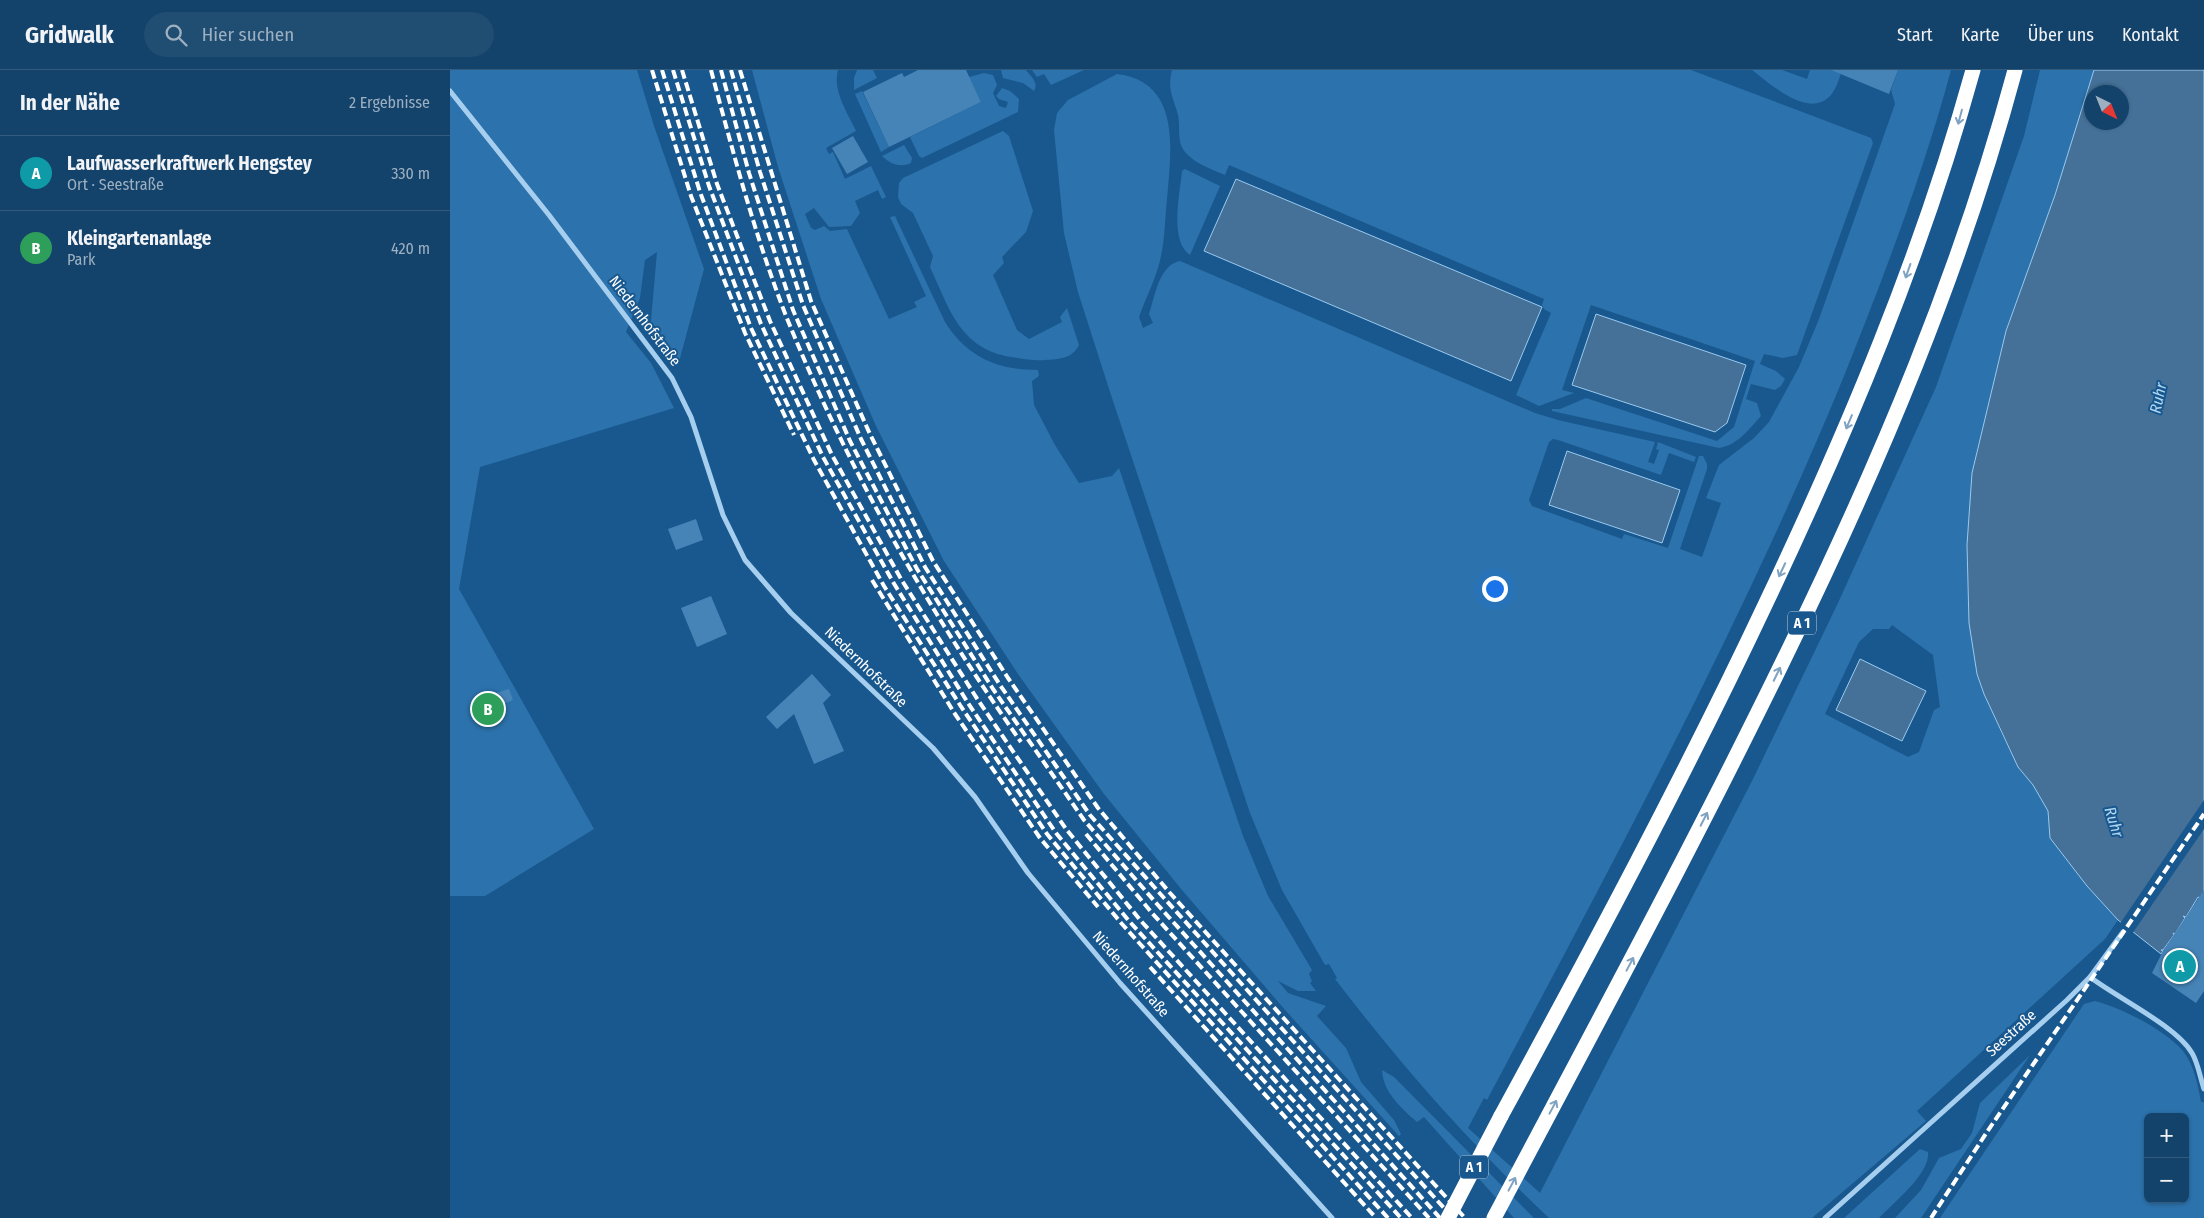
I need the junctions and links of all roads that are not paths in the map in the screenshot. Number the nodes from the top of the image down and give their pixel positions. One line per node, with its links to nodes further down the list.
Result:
1 (1973, 70): 8 (highway, A 1, one-way to 8, bridge)
2 (2015, 70): 9 (highway, A 1, one-way to 2)
3 (450, 91): 7 (street, Niedernhofstraße)
4 (2123, 932): 5 (street, Seestraße)
5 (2090, 977): 6 (street); 10 (street, Seestraße)
6 (2204, 1089)
7 (1332, 1218)
8 (1448, 1218)
9 (1494, 1218)
10 (1826, 1218)

